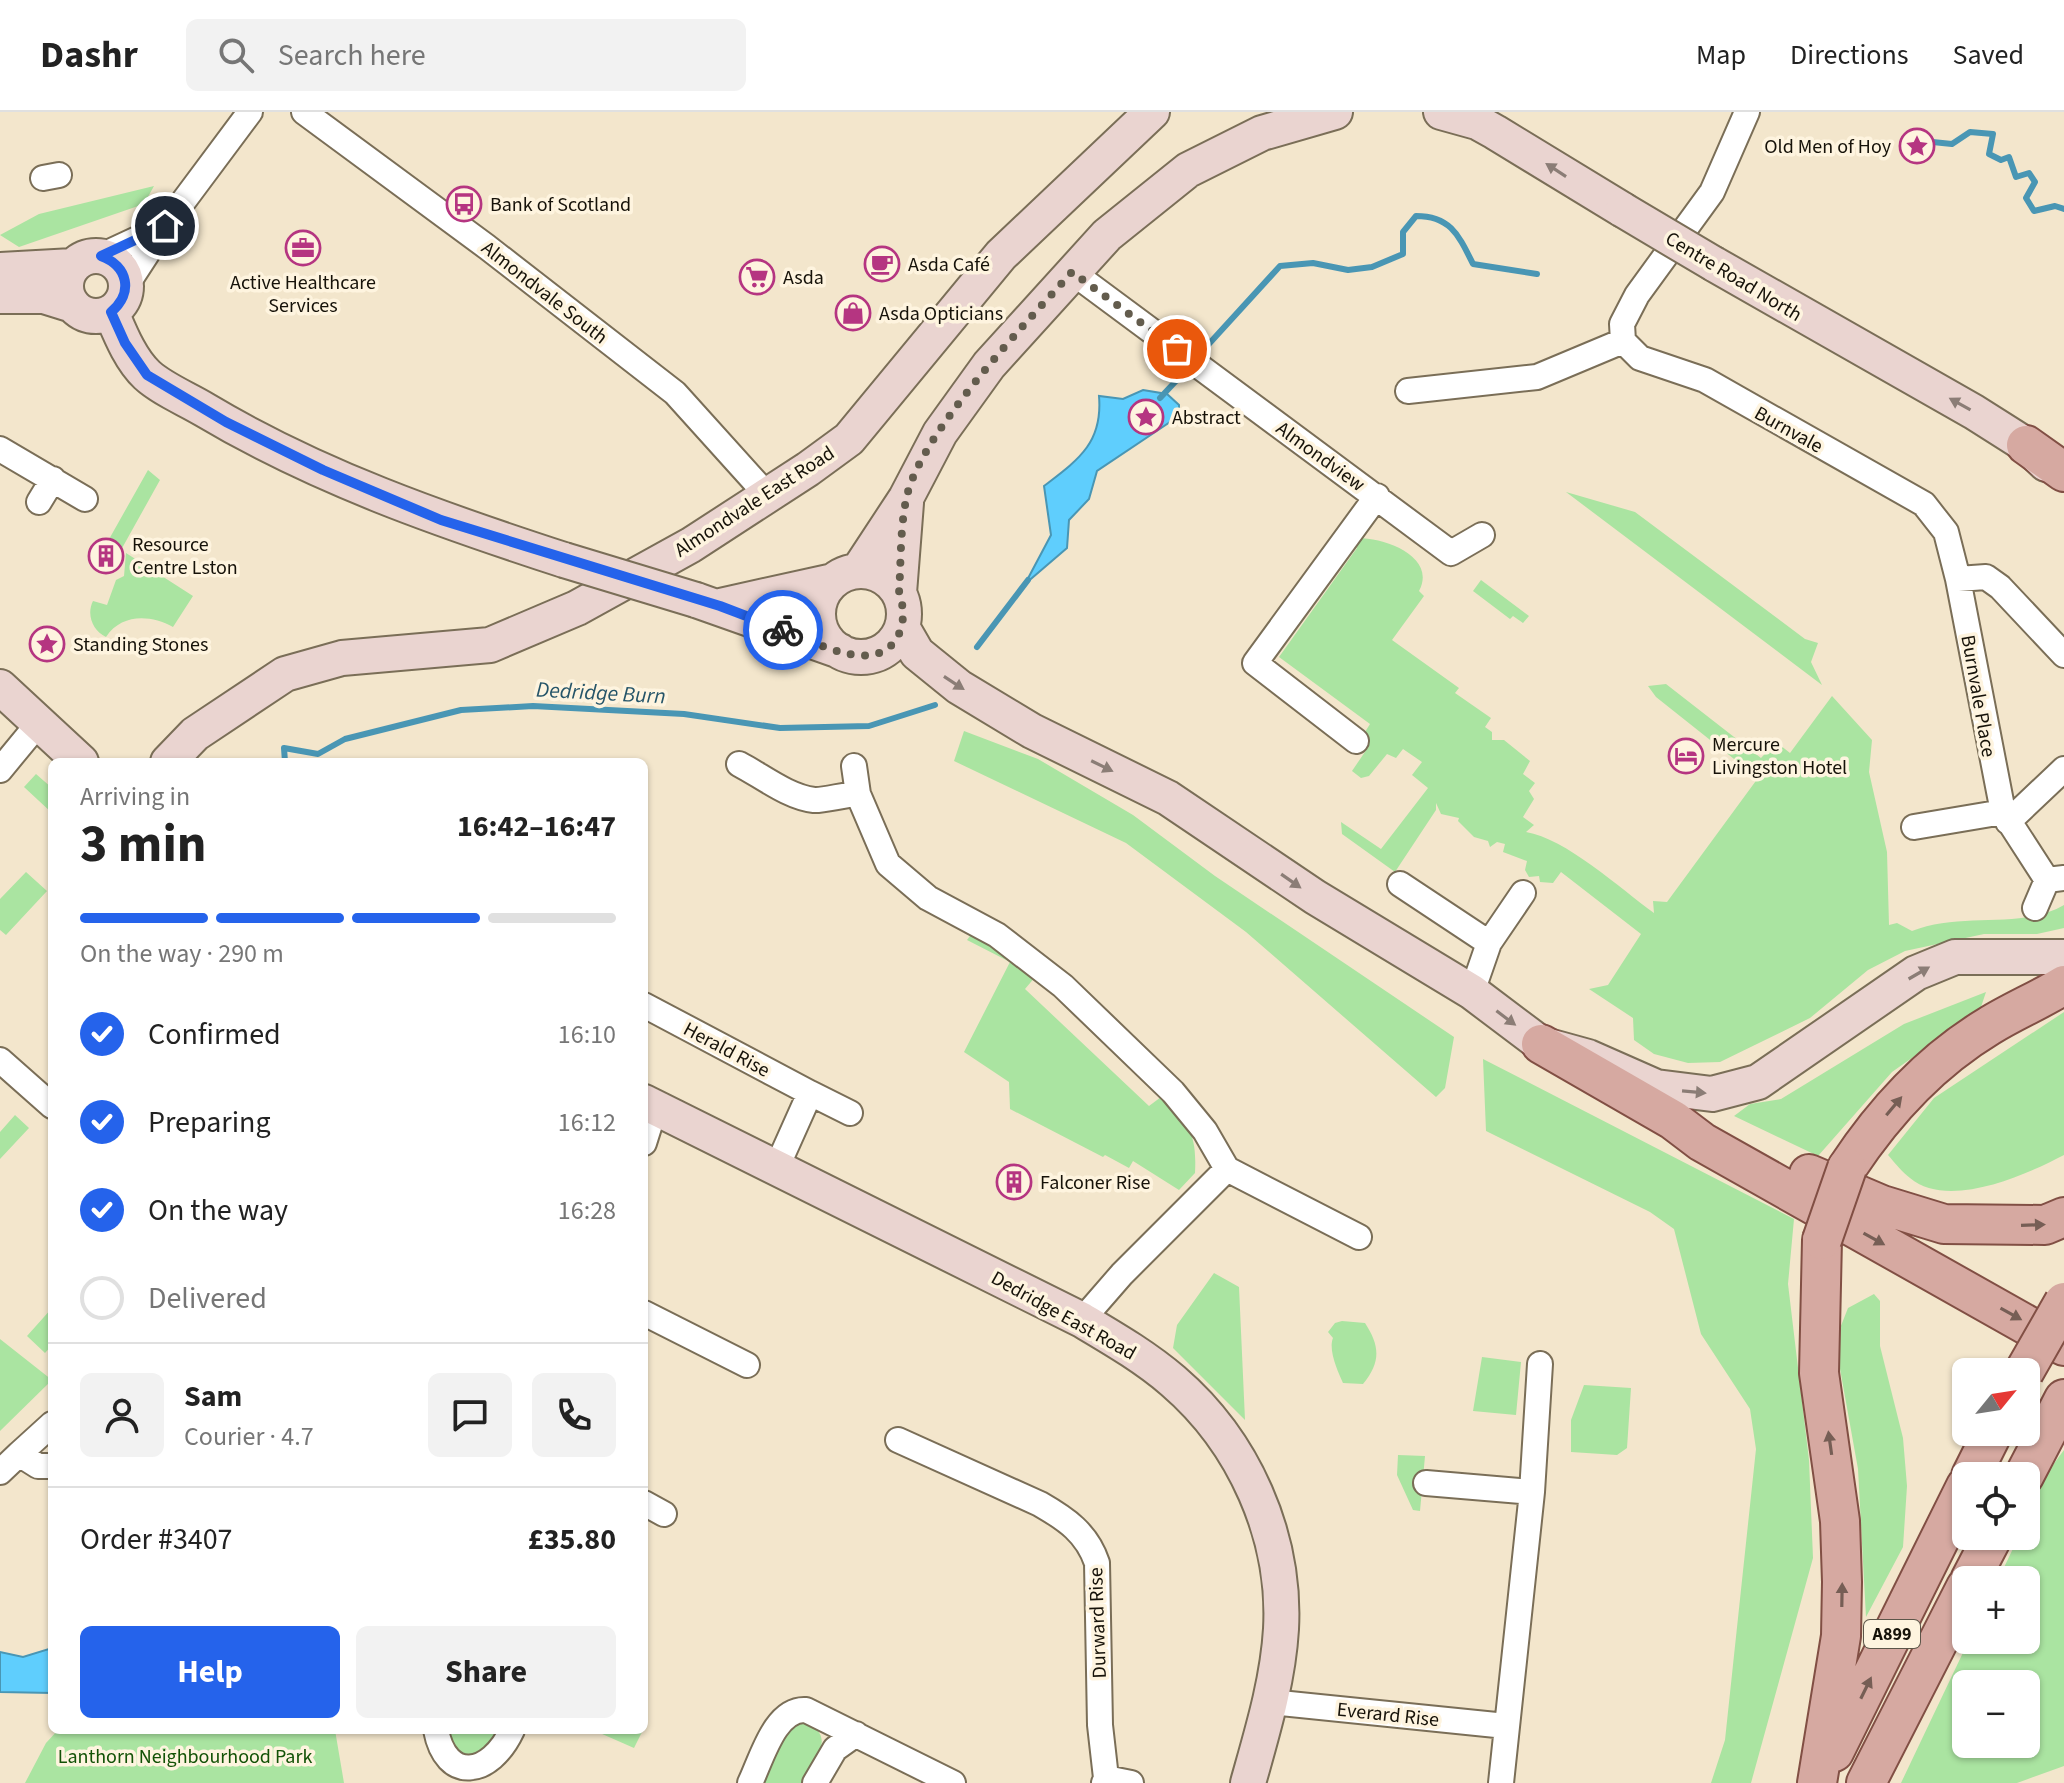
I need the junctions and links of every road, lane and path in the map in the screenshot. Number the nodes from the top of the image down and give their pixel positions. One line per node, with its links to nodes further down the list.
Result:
1 (250, 112): 8 (street)
2 (304, 112): 22 (street, Almondvale South)
3 (1152, 112): 22 (street, Almondvale East Road)
4 (1335, 112): 7 (street)
5 (1441, 112): 17 (street, Centre Road North, one-way to 5, bridge)
6 (1747, 112): 15 (street)
7 (1272, 123): 11 (street)
8 (165, 226): 9 (street); 13 (street)
9 (87, 261): 10 (street); 13 (street); 14 (street)
10 (0, 270)
11 (1072, 272): 23 (street, Almondview); 24 (street)
12 (0, 296): 14 (street)
13 (119, 299): 14 (street); 32 (street, bridge)
14 (73, 305)
15 (1623, 341): 16 (street); 27 (street, Burnvale)
16 (1408, 391)
17 (2026, 445): 19 (main road); 21 (street, Centre Road North)
18 (0, 449): 20 (street)
19 (2064, 472)
20 (53, 479): 25 (street); 26 (street)
21 (2064, 480)
22 (767, 495): 40 (street, Almondvale East Road)
23 (1377, 496): 28 (street, Almondview); 38 (street, Almondview)
24 (906, 498): 29 (street); 31 (street)
25 (85, 499)
26 (39, 502)
27 (1946, 532): 30 (street, Burnvale Place)
28 (1482, 535)
29 (846, 576): 31 (street); 32 (street); 34 (street)
30 (1958, 579): 35 (street); 46 (street, Burnvale Place)
31 (899, 593): 33 (street)
32 (708, 603): 34 (street)
33 (902, 627): 34 (street); 55 (street, one-way to 55)
34 (840, 651)
35 (2064, 655)
36 (0, 687): 37 (street)
37 (38, 724): 39 (street); 44 (street)
38 (1356, 741)
39 (76, 758)
40 (172, 758)
41 (739, 764): 45 (street)
42 (854, 766): 45 (street)
43 (2064, 769): 46 (street)
44 (0, 770)
45 (858, 794): 65 (street)
46 (2005, 817): 47 (street); 48 (street, Burnvale Place)
47 (1914, 827)
48 (2056, 879): 51 (street, Burnvale Place)
49 (1400, 884): 52 (street)
50 (1523, 893): 52 (street)
51 (2035, 908)
52 (1489, 943): 55 (street)
53 (2064, 957): 57 (street, one-way to 53)
54 (2064, 985): 98 (main road, one-way to 54, bridge)
55 (1472, 992): 57 (street, one-way to 57)
56 (648, 1007): 59 (street, Herald Rise)
57 (1541, 1044): 63 (main road)
58 (0, 1060): 60 (street)
59 (810, 1093): 62 (street, Herald Rise); 64 (street)
60 (48, 1098)
61 (650, 1105): 64 (street, Dedridge East Road)
62 (850, 1113)
63 (1673, 1120): 66 (main road, one-way to 66); 71 (main road, one-way to 71)
64 (776, 1169): 70 (street, Dedridge East Road)
65 (1227, 1169): 67 (street); 70 (street)
66 (2064, 1217)
67 (1359, 1237)
68 (2064, 1302): 72 (main road, bridge)
69 (648, 1315): 74 (street)
70 (1082, 1320): 86 (street, Dedridge East Road)
71 (2064, 1346)
72 (2032, 1358)
73 (1540, 1364): 83 (street)
74 (747, 1365)
75 (2064, 1400): 79 (main road)
76 (48, 1428): 78 (street)
77 (898, 1440): 91 (street, Durward Rise)
78 (19, 1454): 80 (street); 81 (street)
79 (2031, 1462)
80 (48, 1466)
81 (0, 1472)
82 (1426, 1483): 83 (street)
83 (1532, 1492): 87 (street)
84 (1952, 1514): 98 (main road, A899, one-way to 84)
85 (1952, 1614): 99 (main road, A899)
86 (1270, 1702): 87 (street, Everard Rise); 96 (street, Dedridge East Road)
87 (1506, 1726): 97 (street)
88 (437, 1734): 89 (street)
89 (510, 1734)
90 (856, 1734): 92 (street); 93 (street); 94 (street)
91 (1105, 1780): 95 (street, Durward Rise)
92 (750, 1783)
93 (815, 1783)
94 (953, 1783)
95 (1131, 1783)
96 (1248, 1783)
97 (1501, 1783)
98 (1818, 1783)
99 (1866, 1783)

